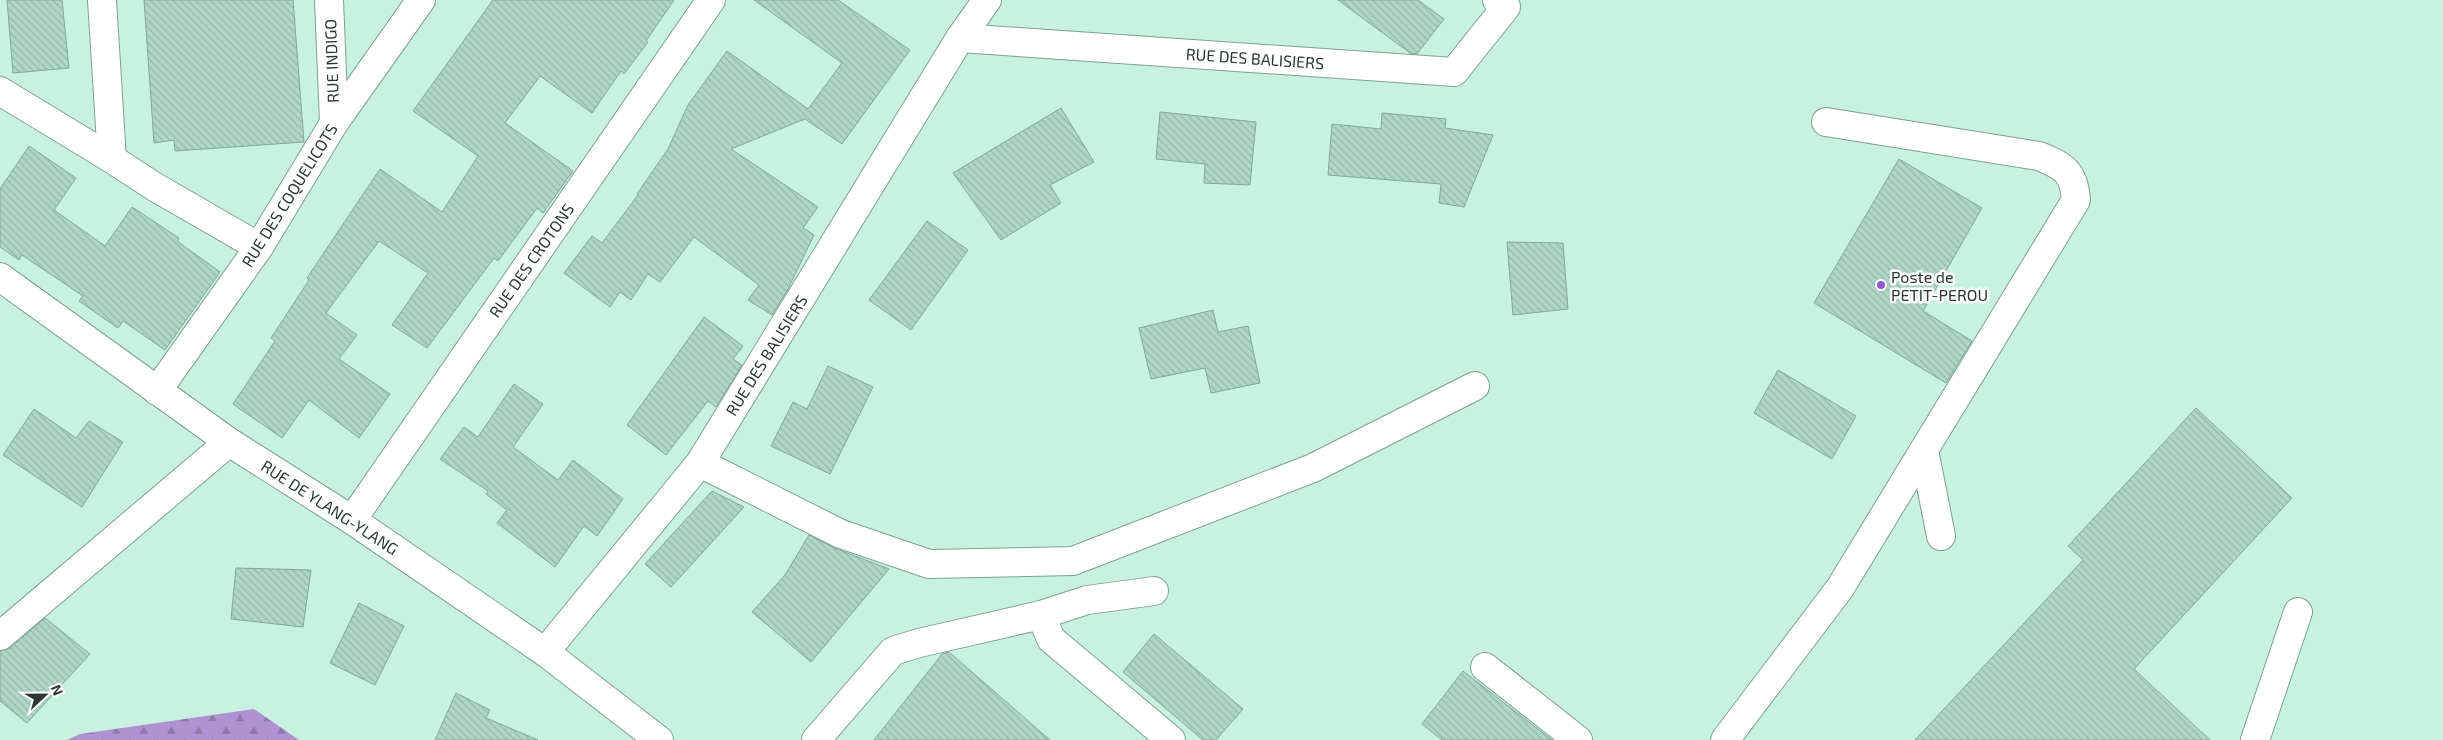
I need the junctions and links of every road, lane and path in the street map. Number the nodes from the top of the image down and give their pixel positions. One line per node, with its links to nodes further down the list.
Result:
1 (102, 0): 11 (street)
2 (329, 0): 10 (street, RUE INDIGO)
3 (421, 0): 10 (street, RUE DES COQUELICOTS)
4 (711, 0): 19 (street, RUE DES CROTONS)
5 (987, 0): 7 (street, RUE DES BALISIERS)
6 (1497, 0): 7 (street, RUE DES BALISIERS)
7 (960, 38): 18 (street, RUE DES BALISIERS)
8 (0, 91): 11 (street)
9 (1826, 122): 17 (street)
10 (334, 123): 12 (street, RUE DES COQUELICOTS)
11 (112, 159): 12 (street)
12 (259, 247): 15 (street, RUE DES COQUELICOTS)
13 (0, 276): 15 (street, RUE DE YLANG-YLANG)
14 (1475, 386): 18 (street)
15 (157, 391): 16 (street, RUE DE YLANG-YLANG)
16 (229, 442): 19 (street, RUE DE YLANG-YLANG); 24 (street)
17 (1924, 450): 20 (street); 31 (street)
18 (700, 463): 25 (street, RUE DES BALISIERS)
19 (352, 520): 25 (street, RUE DE YLANG-YLANG)
20 (1942, 536)
21 (1154, 591): 23 (street)
22 (2298, 612): 32 (street)
23 (1041, 615): 28 (street); 29 (street)
24 (0, 636)
25 (546, 652): 27 (street, RUE DE YLANG-YLANG)
26 (1485, 667): 30 (street)
27 (659, 740)
28 (816, 740)
29 (1171, 740)
30 (1578, 740)
31 (1725, 740)
32 (2255, 740)

